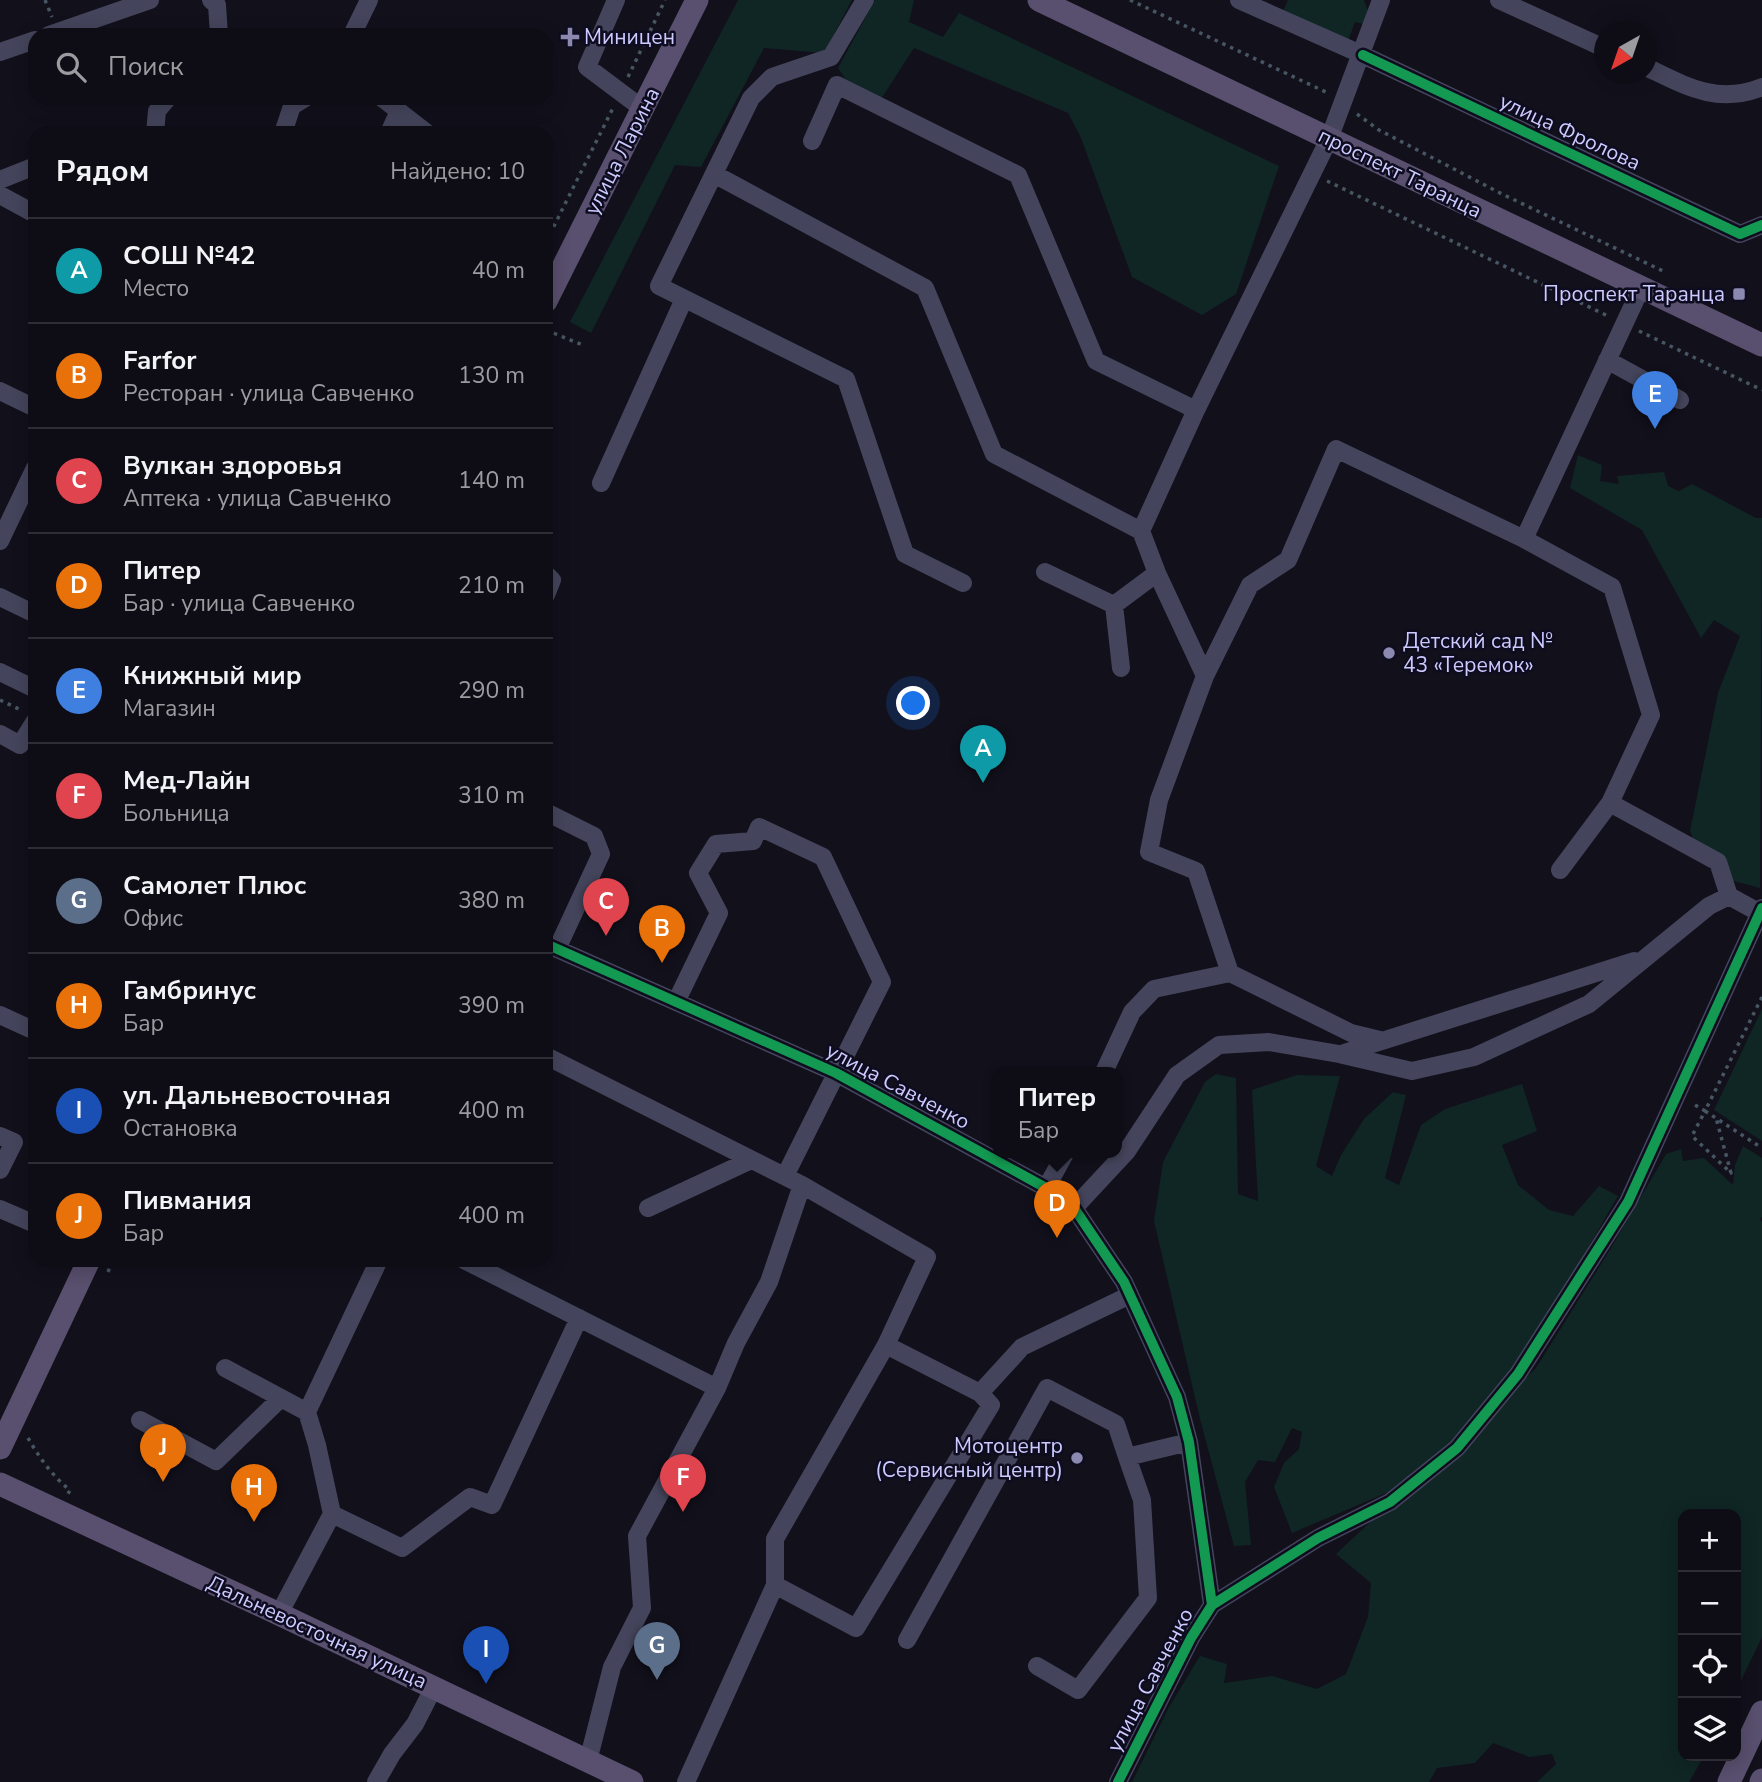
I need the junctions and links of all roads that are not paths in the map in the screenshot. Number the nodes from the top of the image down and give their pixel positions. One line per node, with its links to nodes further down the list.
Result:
1 (150, 0): 11 (street)
2 (211, 0): 12 (street)
3 (369, 0): 13 (street)
4 (616, 0): 25 (street)
5 (697, 0): 25 (main road, улица Ларина)
6 (865, 0): 18 (street)
7 (1039, 0): 31 (main road, проспект Таранца)
8 (1381, 0): 17 (street)
9 (1499, 0): 15 (street)
10 (1247, 2): 17 (street, улица Фролова)
11 (70, 28)
12 (219, 28)
13 (355, 28)
14 (28, 42): 16 (street)
15 (1594, 43)
16 (0, 52)
17 (1363, 55): 31 (street); 38 (street, улица Фролова)
18 (831, 57): 20 (street); 34 (street)
19 (1657, 72): 21 (street)
20 (837, 85): 32 (street); 47 (street)
21 (1762, 88)
22 (163, 105): 27 (street)
23 (292, 105): 28 (street)
24 (391, 105): 26 (street)
25 (643, 109): 39 (main road, улица Ларина)
26 (399, 111): 29 (street); 30 (street)
27 (156, 126)
28 (285, 126)
29 (392, 126)
30 (418, 126)
31 (1329, 139): 40 (main road, проспект Таранца); 47 (street)
32 (811, 141)
33 (28, 169): 35 (street)
34 (714, 174): 41 (street); 50 (street)
35 (0, 180)
36 (0, 195): 37 (street)
37 (28, 210)
38 (1762, 226)
39 (553, 287)
40 (1640, 288): 42 (main road, проспект Таранца); 43 (street)
41 (684, 299): 49 (street); 55 (street)
42 (1762, 345)
43 (1607, 360): 45 (street); 51 (street)
44 (0, 391): 46 (street)
45 (1680, 400)
46 (28, 405)
47 (1196, 411): 50 (street)
48 (28, 483): 52 (street)
49 (601, 483)
50 (1141, 531): 54 (street)
51 (1524, 539): 61 (street); 65 (street)
52 (0, 541)
53 (1045, 572): 57 (street)
54 (1157, 573): 57 (street); 61 (street)
55 (963, 583)
56 (0, 597): 58 (street)
57 (1114, 605): 59 (street)
58 (28, 611)
59 (1121, 668)
60 (0, 672): 62 (street)
61 (1205, 676): 73 (street)
62 (28, 686)
63 (28, 730): 64 (street)
64 (0, 734)
65 (1610, 803): 67 (street); 68 (street)
66 (553, 816): 70 (street)
67 (1560, 870)
68 (1729, 896): 69 (street); 72 (street)
69 (1761, 910): 113 (street)
70 (553, 944)
71 (553, 946): 74 (street, улица Савченко)
72 (1644, 958): 77 (street); 78 (street)
73 (1230, 973): 77 (street); 80 (street)
74 (676, 1002): 81 (street, улица Савченко); 81 (street)
75 (0, 1015): 76 (street)
76 (28, 1028)
77 (1382, 1041): 78 (street)
78 (1339, 1054): 83 (street)
79 (553, 1060): 86 (street)
80 (1106, 1067)
81 (836, 1073): 88 (street); 90 (street, улица Савченко)
82 (0, 1136): 87 (street)
83 (1122, 1157)
84 (1063, 1158): 90 (street)
85 (1121, 1158): 92 (street)
86 (751, 1160): 88 (street); 91 (street)
87 (0, 1170)
88 (785, 1176): 89 (street)
89 (802, 1185): 100 (street); 102 (street)
90 (1046, 1188): 92 (street, улица Савченко)
91 (648, 1208)
92 (1074, 1208): 98 (street, улица Савченко)
93 (0, 1209): 94 (street)
94 (28, 1221)
95 (86, 1267): 108 (main road)
96 (376, 1267): 105 (street)
97 (478, 1267): 99 (street)
98 (1130, 1295): 103 (street); 107 (street, улица Савченко)
99 (579, 1318): 102 (street); 111 (street)
100 (886, 1345): 103 (street); 112 (street)
101 (225, 1368): 104 (street)
102 (717, 1388): 119 (street)
103 (980, 1394): 112 (street)
104 (281, 1398): 105 (street); 106 (street)
105 (307, 1412): 111 (street)
106 (139, 1420)
107 (1189, 1442): 109 (street); 113 (street, улица Савченко)
108 (0, 1448)
109 (1127, 1457): 115 (street); 116 (street)
110 (0, 1484): 114 (main road, Дальневосточная улица)
111 (332, 1514): 114 (street)
112 (775, 1585): 122 (street)
113 (1212, 1605): 123 (street, улица Савченко)
114 (279, 1614): 117 (main road, Дальневосточная улица)
115 (907, 1640)
116 (1037, 1667)
117 (434, 1687): 119 (main road, Дальневосточная улица); 120 (street)
118 (1762, 1712): 124 (main road)
119 (588, 1760): 121 (main road, Дальневосточная улица)
120 (376, 1782)
121 (632, 1782)
122 (686, 1782)
123 (1118, 1782)
124 (1729, 1782)

